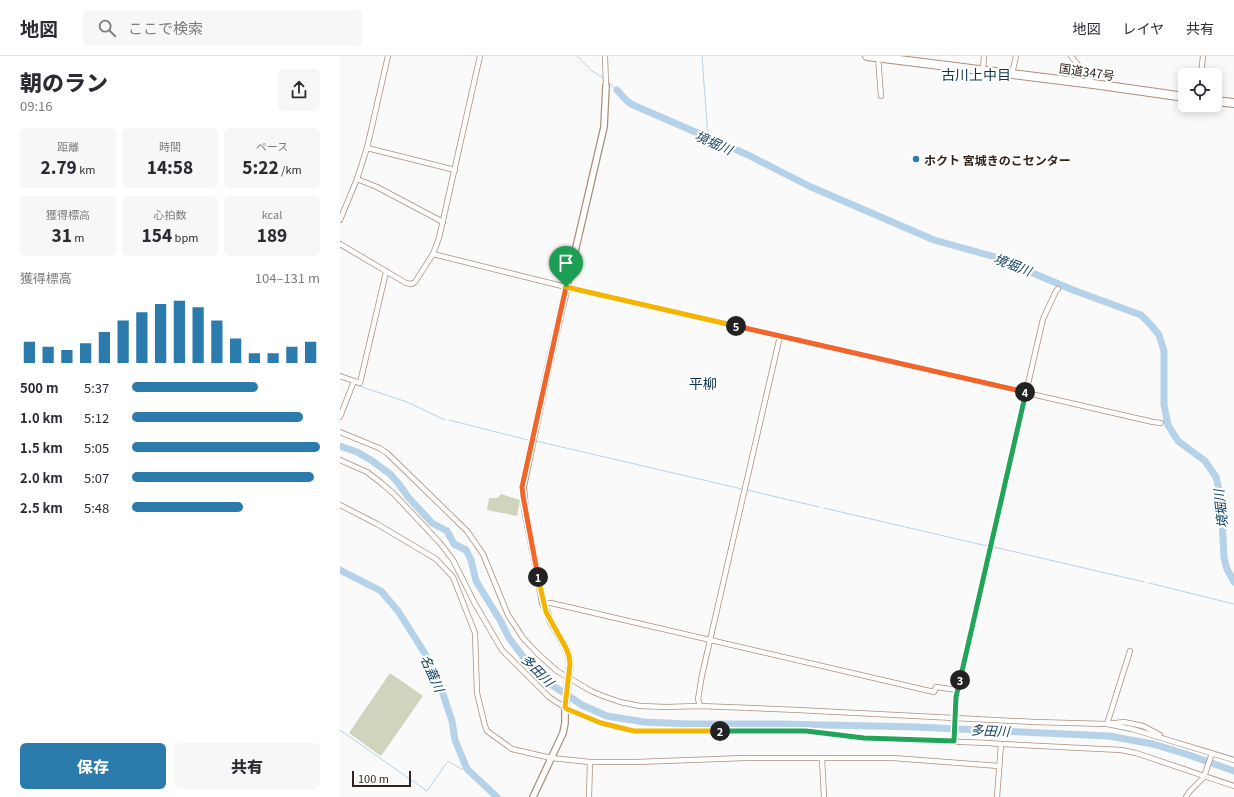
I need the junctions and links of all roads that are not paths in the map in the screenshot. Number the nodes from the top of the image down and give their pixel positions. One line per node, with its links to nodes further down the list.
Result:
1 (388, 56): 19 (street)
2 (480, 56): 20 (street)
3 (605, 56): 14 (street)
4 (867, 56): 9 (highway, 国道347号)
5 (984, 56): 11 (street)
6 (1016, 56): 12 (street)
7 (1071, 56): 13 (street)
8 (1203, 56): 10 (street)
9 (878, 57): 11 (highway, 国道347号); 15 (street)
10 (1202, 68)
11 (983, 70): 12 (highway, 国道347号)
12 (1012, 74): 13 (highway, 国道347号)
13 (1093, 84): 16 (highway, 国道347号)
14 (606, 86): 27 (street)
15 (881, 96)
16 (1178, 96)
17 (1222, 102): 18 (highway)
18 (1234, 103)
19 (367, 148): 20 (street); 21 (street)
20 (454, 170): 23 (street)
21 (357, 179): 22 (street); 23 (street)
22 (340, 220)
23 (443, 222): 25 (street)
24 (340, 244): 26 (street)
25 (433, 254): 26 (street); 27 (street)
26 (386, 272): 31 (street)
27 (566, 287): 29 (street); 38 (street)
28 (1058, 289): 32 (street)
29 (780, 336): 32 (street); 39 (street)
30 (340, 376): 31 (street)
31 (354, 381): 33 (street)
32 (1026, 392): 34 (street); 42 (street)
33 (340, 418)
34 (1161, 423)
35 (340, 432): 41 (street)
36 (340, 460): 43 (street)
37 (340, 505): 50 (street)
38 (544, 603): 39 (street); 41 (street)
39 (710, 640): 42 (street); 44 (street)
40 (1130, 651): 46 (street)
41 (568, 678): 43 (street); 44 (street)
42 (958, 690): 45 (street)
43 (565, 706): 47 (street); 50 (street)
44 (700, 706): 45 (street)
45 (955, 718): 46 (street); 47 (street)
46 (1107, 724): 49 (street)
47 (954, 740): 48 (street)
48 (1001, 744): 54 (street); 55 (street)
49 (1212, 754): 52 (street); 55 (street)
50 (551, 758): 53 (street); 57 (street)
51 (822, 759): 53 (street); 54 (street); 59 (street)
52 (1234, 760)
53 (590, 762): 58 (street)
54 (999, 766): 60 (street)
55 (1205, 775): 56 (street); 61 (street)
56 (1234, 786)
57 (533, 797)
58 (589, 797)
59 (824, 797)
60 (997, 797)
61 (1186, 797)

